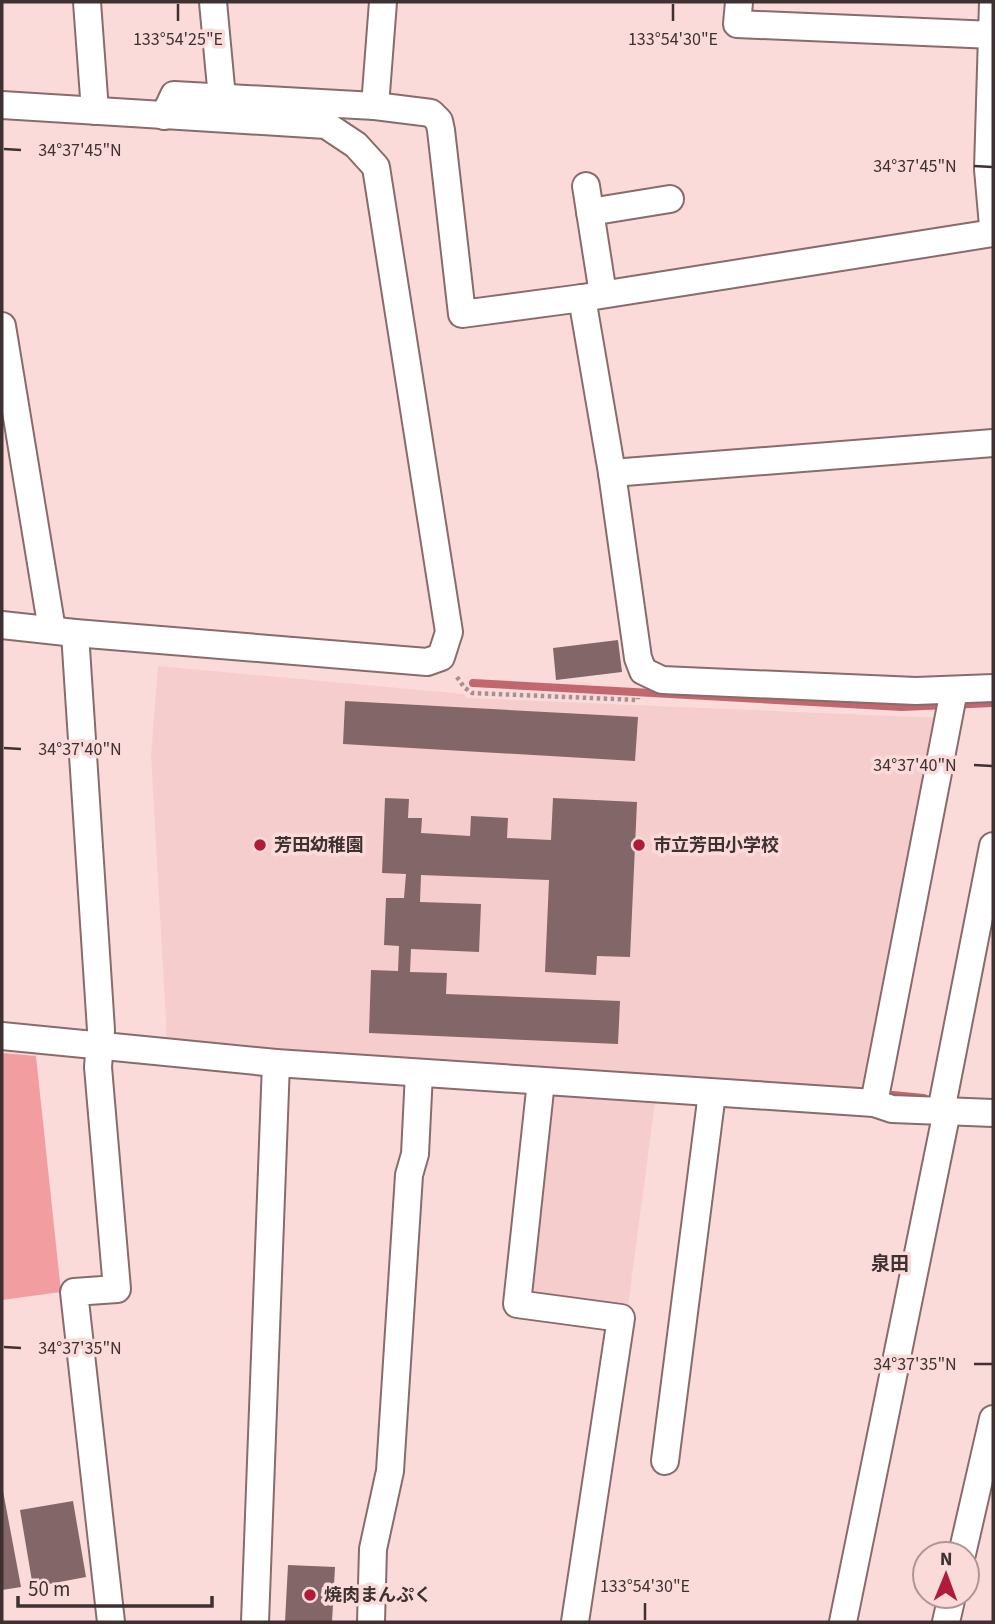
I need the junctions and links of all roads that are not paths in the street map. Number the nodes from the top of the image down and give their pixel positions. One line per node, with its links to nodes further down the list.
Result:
1 (87, 2): 10 (street)
2 (213, 2): 7 (street)
3 (383, 2): 9 (street)
4 (738, 2): 6 (street)
5 (993, 2): 6 (street)
6 (992, 35): 12 (street)
7 (222, 98): 9 (street); 11 (street)
8 (2, 105): 10 (street)
9 (375, 106): 18 (street)
10 (95, 111): 11 (street)
11 (164, 116): 23 (street)
12 (991, 169): 16 (street)
13 (586, 186): 15 (street)
14 (670, 199): 15 (street)
15 (590, 212): 18 (street)
16 (993, 226)
17 (993, 233): 18 (street)
18 (592, 296): 21 (street)
19 (2, 326): 23 (street)
20 (993, 443): 21 (street)
21 (612, 473): 25 (street)
22 (2, 625): 23 (street)
23 (64, 631): 28 (street)
24 (993, 688): 25 (street)
25 (952, 699): 33 (street)
26 (993, 846): 34 (street)
27 (2, 1036): 28 (street)
28 (99, 1046): 29 (street); 39 (street)
29 (276, 1063): 30 (street); 40 (street)
30 (419, 1073): 31 (street); 41 (street)
31 (541, 1082): 32 (street); 42 (street)
32 (712, 1093): 33 (street); 37 (street)
33 (874, 1103): 34 (street)
34 (944, 1105): 35 (street); 43 (street)
35 (993, 1114)
36 (993, 1419): 38 (street)
37 (665, 1461)
38 (965, 1540)
39 (111, 1622)
40 (255, 1622)
41 (371, 1622)
42 (575, 1622)
43 (843, 1622)

